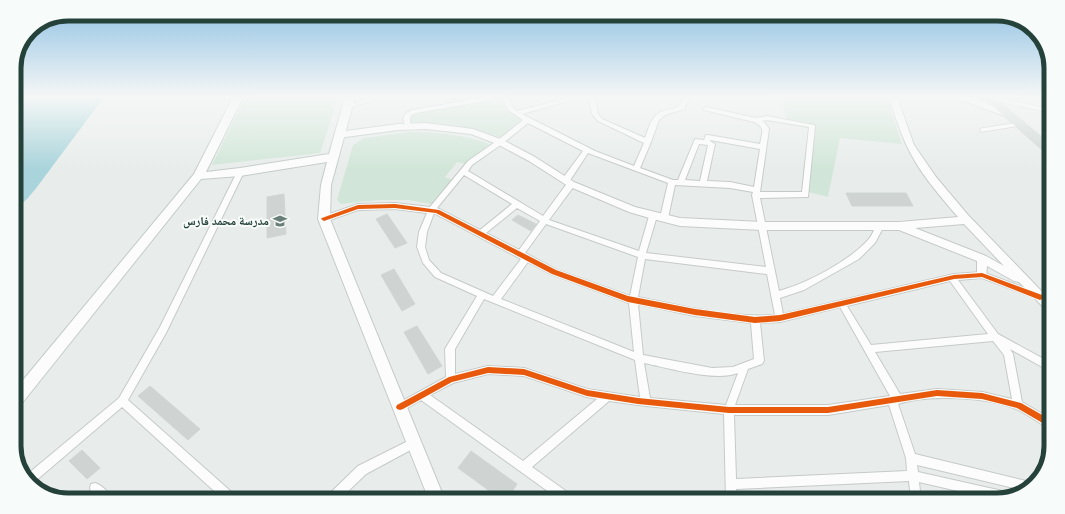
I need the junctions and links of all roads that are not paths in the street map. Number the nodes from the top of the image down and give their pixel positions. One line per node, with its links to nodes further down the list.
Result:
1 (226, 121): 26 (main road)
2 (342, 121): 15 (main road)
3 (407, 121): 13 (street)
4 (526, 121): 16 (street)
5 (529, 121): 21 (street)
6 (602, 121): 17 (street)
7 (654, 121): 17 (street)
8 (758, 121): 20 (street)
9 (784, 121): 31 (street)
10 (902, 121): 37 (street)
11 (1016, 121): 12 (main road)
12 (1019, 124): 14 (lane); 19 (main road)
13 (408, 127): 15 (street); 16 (street)
14 (982, 130)
15 (338, 135): 22 (main road)
16 (500, 142): 24 (street); 27 (street)
17 (648, 142): 23 (street)
18 (706, 143): 20 (street); 29 (street); 30 (street)
19 (1044, 145)
20 (763, 147): 31 (street)
21 (588, 150): 23 (street); 27 (street)
22 (334, 157): 25 (main road); 36 (main road)
23 (636, 169): 28 (street)
24 (463, 171): 32 (street); 33 (street)
25 (240, 172): 26 (main road); 68 (street)
26 (198, 176): 65 (main road)
27 (569, 182): 34 (street); 38 (street)
28 (672, 182): 29 (street); 35 (street)
29 (681, 182): 30 (street)
30 (703, 184): 31 (street)
31 (756, 193): 39 (street)
32 (516, 204): 38 (street); 42 (street)
33 (432, 210): 36 (street); 42 (street); 50 (street)
34 (653, 216): 35 (street); 43 (street)
35 (664, 218): 39 (street)
36 (324, 219): 72 (main road)
37 (965, 220): 41 (street); 49 (street)
38 (545, 221): 43 (street); 44 (street)
39 (762, 226): 40 (street); 46 (street)
40 (880, 226): 41 (street); 51 (street)
41 (898, 226): 45 (street)
42 (481, 233): 44 (street)
43 (642, 255): 46 (street); 54 (street)
44 (524, 256): 53 (street); 54 (street)
45 (982, 259): 47 (street); 49 (street)
46 (770, 271): 51 (street)
47 (982, 275): 48 (street); 52 (street)
48 (952, 278): 56 (street); 59 (street)
49 (1025, 282): 52 (street)
50 (482, 294): 53 (street); 64 (street)
51 (775, 296): 57 (street)
52 (1040, 297): 55 (street)
53 (496, 300): 61 (street)
54 (633, 300): 58 (street); 61 (street)
55 (1044, 301)
56 (842, 304): 57 (street); 60 (street)
57 (780, 318): 58 (street)
58 (755, 320): 63 (street)
59 (996, 337): 60 (street); 62 (street); 71 (street)
60 (868, 349): 69 (street)
61 (639, 358): 63 (street); 70 (street)
62 (1044, 364)
63 (745, 366): 73 (street)
64 (451, 379): 66 (street); 67 (street)
65 (21, 393)
66 (422, 395): 72 (street); 77 (street)
67 (608, 396): 70 (street); 77 (street)
68 (122, 401): 78 (street); 84 (street)
69 (895, 401): 71 (street); 73 (street); 76 (street)
70 (646, 402): 73 (street)
71 (1018, 405): 74 (street)
72 (400, 407): 75 (main road)
73 (729, 410): 80 (street)
74 (1044, 420)
75 (414, 443): 85 (street); 86 (main road)
76 (912, 458): 79 (street); 81 (street)
77 (524, 467): 87 (street)
78 (32, 476)
79 (914, 476): 80 (street); 89 (street); 90 (street)
80 (731, 484): 88 (street)
81 (1023, 485)
82 (95, 488): 83 (street)
83 (100, 493)
84 (224, 493)
85 (338, 493)
86 (434, 493)
87 (559, 493)
88 (731, 493)
89 (915, 493)
90 (989, 493)

